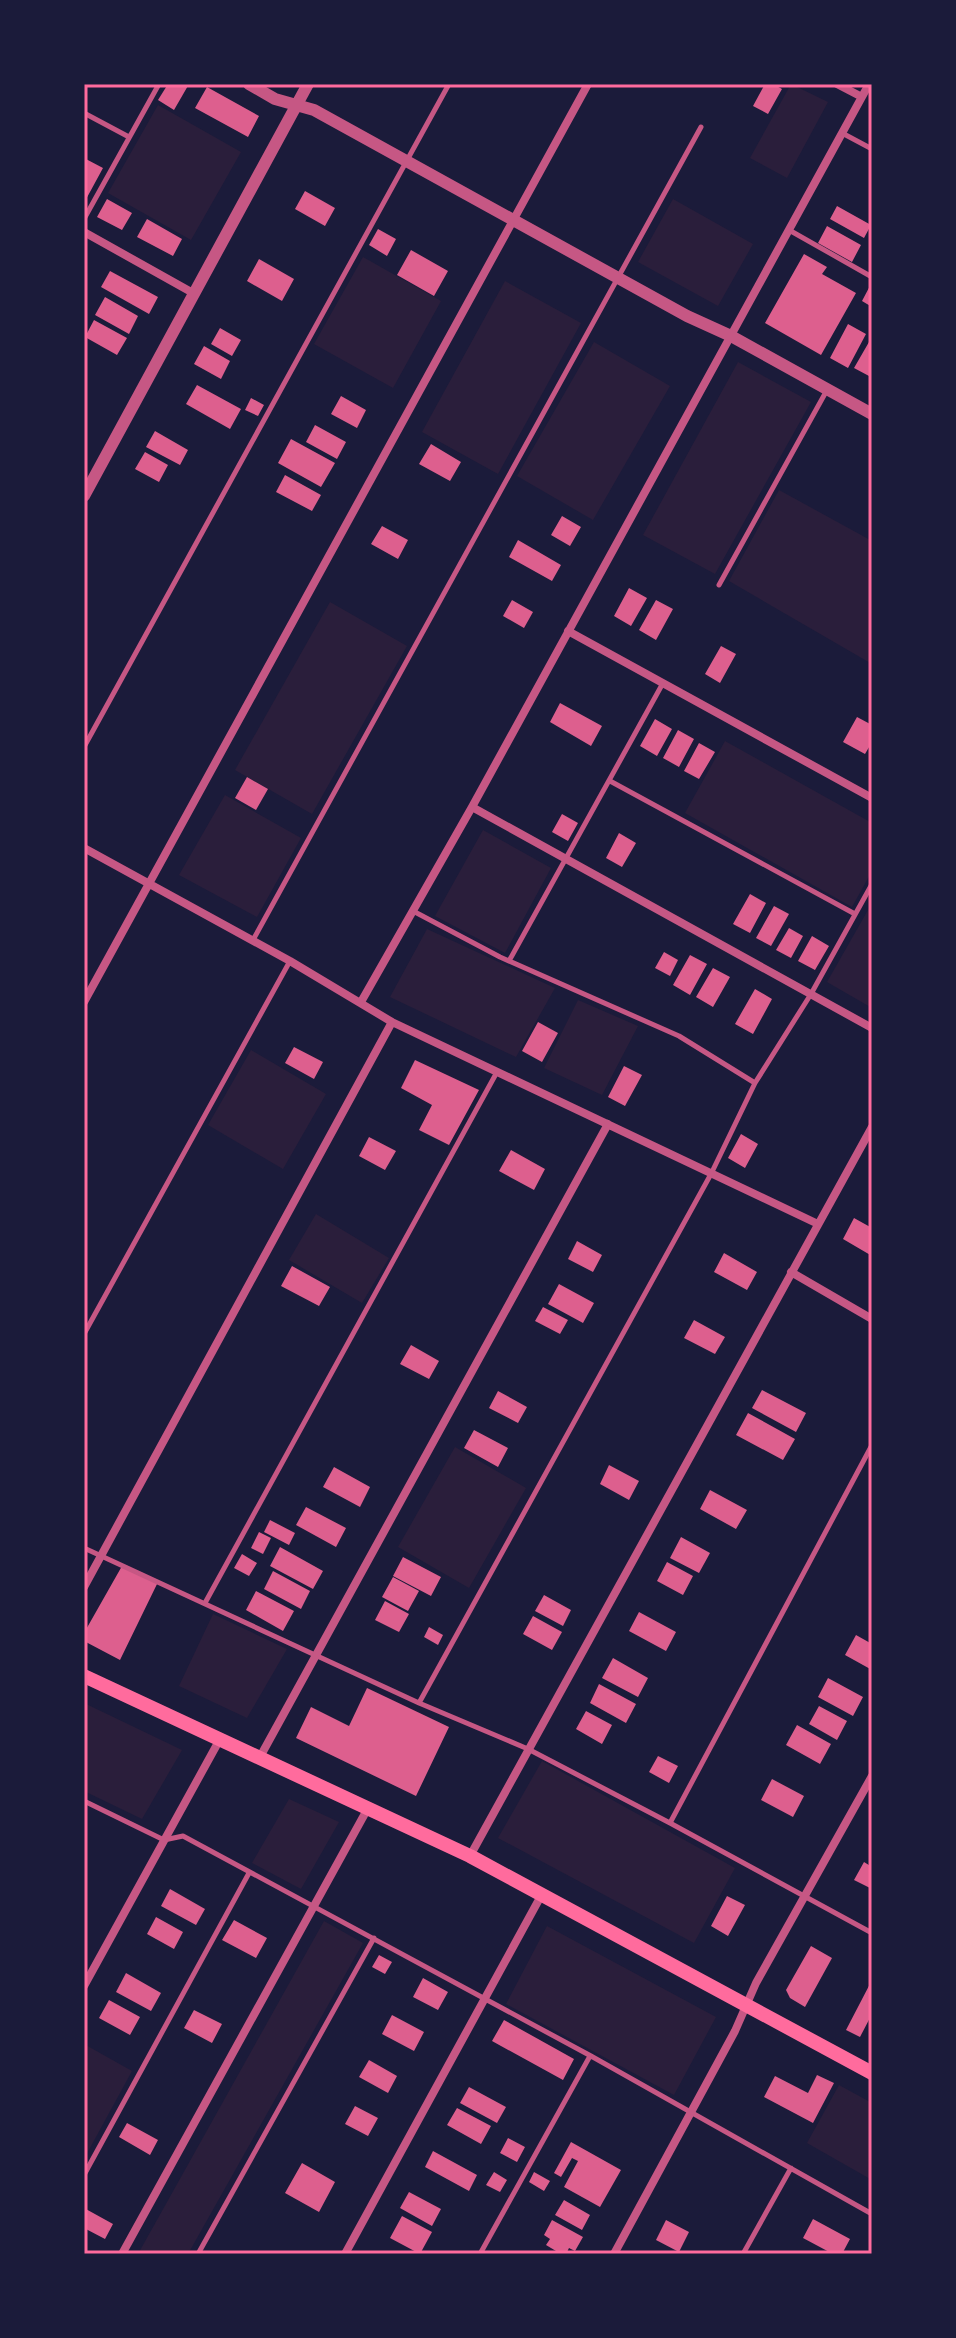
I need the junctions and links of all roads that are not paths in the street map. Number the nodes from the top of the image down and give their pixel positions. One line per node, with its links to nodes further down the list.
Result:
1 (159, 84): 13 (lane)
2 (249, 84): 9 (street)
3 (308, 84): 9 (street)
4 (449, 84): 15 (lane)
5 (588, 84): 17 (street)
6 (837, 84): 8 (street)
7 (869, 84): 8 (street)
8 (862, 97): 12 (street)
9 (297, 105): 15 (street); 22 (street)
10 (84, 113): 13 (lane)
11 (701, 127): 21 (lane)
12 (842, 133): 14 (lane); 18 (street)
13 (129, 137): 16 (lane)
14 (872, 149)
15 (407, 162): 17 (street); 31 (lane)
16 (84, 219)
17 (513, 220): 21 (street); 37 (street)
18 (789, 230): 20 (lane); 23 (street)
19 (84, 232): 22 (street)
20 (872, 277)
21 (620, 278): 23 (street); 41 (lane)
22 (193, 293): 26 (street)
23 (731, 336): 24 (street); 29 (street)
24 (827, 389): 25 (street); 28 (lane)
25 (872, 414)
26 (89, 474): 27 (street)
27 (84, 496)
28 (719, 585)
29 (568, 631): 30 (street); 34 (street)
30 (663, 683): 32 (lane); 33 (street)
31 (84, 747)
32 (610, 781): 36 (lane); 40 (lane)
33 (872, 798)
34 (472, 807): 36 (street); 39 (street)
35 (84, 848): 37 (street)
36 (566, 859): 43 (lane); 44 (street)
37 (148, 881): 41 (street); 45 (street)
38 (872, 884): 40 (lane)
39 (412, 911): 43 (lane); 46 (street)
40 (855, 914): 44 (lane)
41 (253, 940): 42 (street)
42 (290, 961): 46 (street); 57 (lane)
43 (509, 961): 50 (lane)
44 (811, 994): 48 (street); 50 (lane)
45 (84, 1002)
46 (361, 1002): 47 (street)
47 (392, 1022): 49 (street); 60 (street)
48 (872, 1028)
49 (497, 1072): 51 (street); 62 (lane)
50 (755, 1083): 53 (lane)
51 (608, 1124): 53 (street); 63 (street)
52 (872, 1127): 54 (street)
53 (711, 1174): 54 (street); 65 (lane)
54 (818, 1224): 55 (street)
55 (791, 1272): 56 (street); 67 (street)
56 (872, 1319)
57 (84, 1334)
58 (872, 1445): 72 (lane)
59 (84, 1548): 60 (lane)
60 (101, 1556): 61 (street); 62 (lane)
61 (84, 1587)
62 (205, 1603): 63 (lane)
63 (317, 1654): 65 (lane); 68 (street)
64 (84, 1676): 66 (main road)
65 (419, 1703): 67 (lane)
66 (220, 1739): 68 (main road); 73 (street)
67 (528, 1749): 72 (lane); 74 (street)
68 (260, 1757): 71 (main road)
69 (872, 1776): 77 (street)
70 (84, 1801): 73 (lane)
71 (368, 1807): 74 (main road); 78 (street)
72 (670, 1823): 77 (lane)
73 (164, 1840): 75 (lane); 81 (street)
74 (470, 1856): 76 (main road)
75 (249, 1873): 78 (lane); 88 (lane)
76 (543, 1894): 82 (street); 83 (main road)
77 (804, 1896): 79 (lane); 83 (street)
78 (313, 1904): 80 (lane); 90 (street)
79 (872, 1933)
80 (374, 1938): 82 (lane); 91 (lane)
81 (84, 1986)
82 (485, 1998): 84 (lane); 92 (street)
83 (747, 2005): 85 (main road); 86 (street)
84 (591, 2056): 86 (lane); 93 (lane)
85 (872, 2073)
86 (692, 2112): 87 (lane); 94 (street)
87 (791, 2168): 89 (lane); 95 (lane)
88 (84, 2175)
89 (872, 2214)
90 (122, 2254)
91 (198, 2254)
92 (345, 2254)
93 (480, 2254)
94 (614, 2254)
95 (743, 2254)

